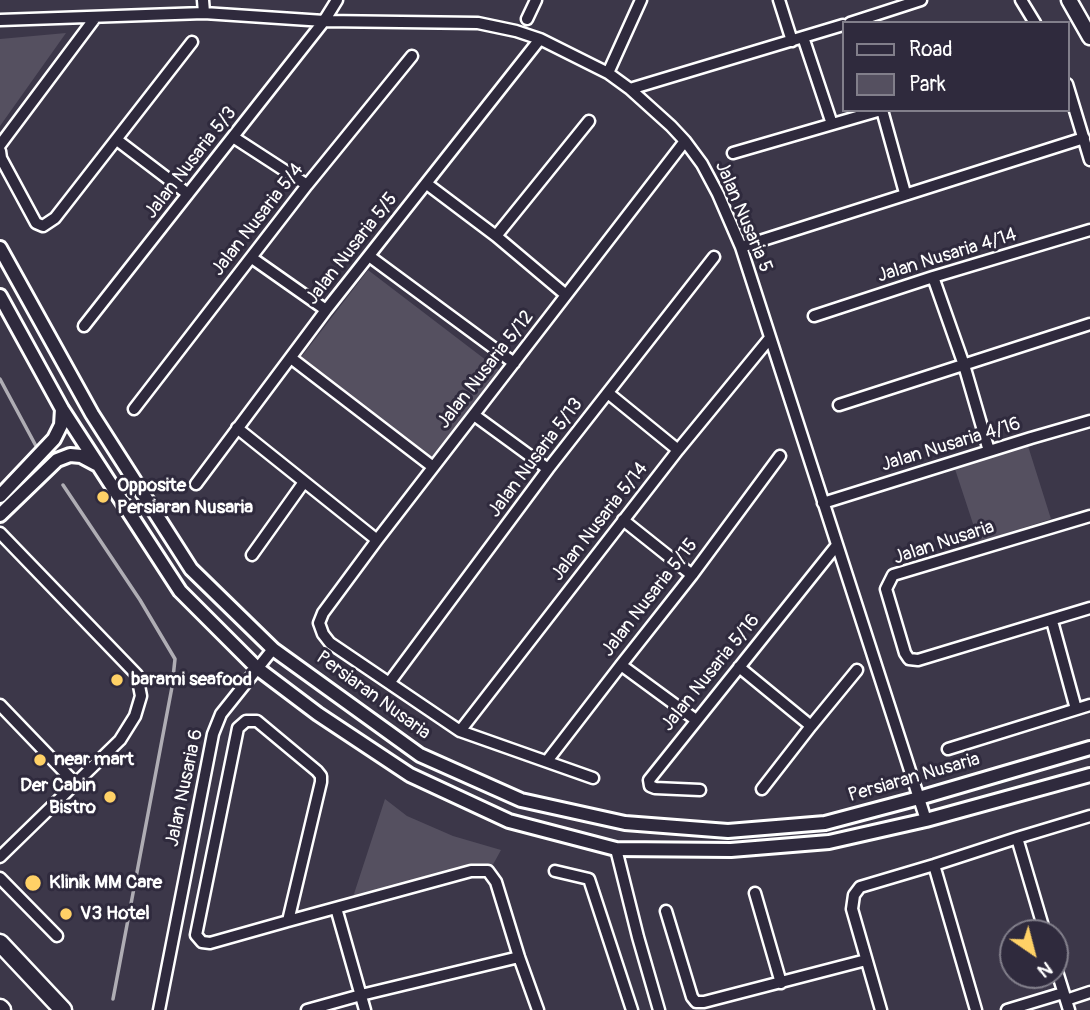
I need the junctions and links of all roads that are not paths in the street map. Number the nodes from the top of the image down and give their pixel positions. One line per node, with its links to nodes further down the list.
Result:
1 (203, 0): 9 (street)
2 (337, 0): 13 (street, Jalan Nusaria 5/3)
3 (536, 0): 11 (street)
4 (641, 0): 23 (street)
5 (779, 0): 20 (street)
6 (921, 0): 14 (street)
7 (1021, 0): 15 (street)
8 (1069, 0): 18 (main road)
9 (204, 13): 10 (street, Jalan Nusaria 5); 13 (street, Jalan Nusaria 5)
10 (95, 18): 12 (street, Jalan Nusaria 5); 34 (street)
11 (527, 19)
12 (0, 20)
13 (324, 21): 19 (street, Jalan Nusaria 5); 30 (street, Jalan Nusaria 5/3)
14 (856, 21)
15 (1034, 21)
16 (842, 25): 17 (street)
17 (803, 37): 20 (street); 29 (street)
18 (1090, 37)
19 (540, 39): 23 (street, Jalan Nusaria 5); 38 (street, Jalan Nusaria 5/5)
20 (792, 41): 24 (street)
21 (192, 42): 32 (street)
22 (412, 55): 39 (street, Jalan Nusaria 5/4)
23 (608, 73): 24 (street, Jalan Nusaria 5)
24 (630, 89): 33 (street, Jalan Nusaria 5)
25 (1069, 91): 31 (street)
26 (874, 112): 29 (street)
27 (882, 112): 40 (street)
28 (589, 121): 43 (street)
29 (832, 124): 36 (street)
30 (233, 136): 39 (street); 41 (street, Jalan Nusaria 5/3)
31 (1083, 138): 37 (street); 40 (street)
32 (117, 140): 35 (street); 41 (street)
33 (685, 141): 44 (street, Jalan Nusaria 5); 50 (street, Jalan Nusaria 5/12)
34 (0, 145)
35 (0, 151)
36 (733, 153)
37 (1090, 160)
38 (426, 184): 43 (street); 46 (street, Jalan Nusaria 5/5)
39 (307, 185): 48 (street, Jalan Nusaria 5/4)
40 (905, 193): 44 (street)
41 (188, 194): 55 (street, Jalan Nusaria 5/3)
42 (1090, 230): 49 (street, Jalan Nusaria 4/14)
43 (496, 236): 50 (street)
44 (741, 247): 56 (street, Jalan Nusaria 5)
45 (0, 248): 87 (street, Persiaran Nusaria)
46 (369, 256): 52 (street, Jalan Nusaria 5/5); 58 (street)
47 (713, 257): 60 (street, Jalan Nusaria 5/13)
48 (252, 258): 52 (street); 63 (street, Jalan Nusaria 5/4)
49 (933, 277): 53 (street, Jalan Nusaria 4/14); 59 (street)
50 (566, 295): 58 (street, Jalan Nusaria 5/12)
51 (0, 296): 62 (street, Persiaran Nusaria)
52 (326, 310): 57 (street, Jalan Nusaria 5/5)
53 (814, 316)
54 (1090, 324): 59 (street)
55 (84, 326)
56 (770, 338): 67 (street, Jalan Nusaria 5/14); 76 (street, Jalan Nusaria 5)
57 (290, 358): 66 (street, Jalan Nusaria 5/5); 71 (street)
58 (514, 363): 64 (street, Jalan Nusaria 5/12)
59 (964, 365): 61 (street); 68 (street)
60 (608, 393): 67 (street); 72 (street, Jalan Nusaria 5/13)
61 (839, 405)
62 (62, 409): 70 (street, Persiaran Nusaria); 75 (street)
63 (134, 409)
64 (474, 415): 71 (street, Jalan Nusaria 5/12); 72 (street)
65 (1090, 421): 68 (street, Jalan Nusaria 4/16)
66 (237, 428): 73 (street); 74 (street, Jalan Nusaria 5/5)
67 (678, 450): 79 (street, Jalan Nusaria 5/14)
68 (989, 451): 76 (street, Jalan Nusaria 4/16)
69 (780, 456): 84 (street, Jalan Nusaria 5/15)
70 (99, 466): 77 (street); 90 (street, Persiaran Nusaria)
71 (433, 467): 81 (street, Jalan Nusaria 5/12)
72 (548, 469): 92 (street, Jalan Nusaria 5/13)
73 (304, 482): 81 (street); 83 (street)
74 (196, 484)
75 (0, 496)
76 (823, 503): 82 (street, Jalan Nusaria 5)
77 (0, 515)
78 (1090, 516): 86 (street, Jalan Nusaria)
79 (623, 520): 84 (street); 98 (street, Jalan Nusaria 5/14)
80 (0, 533): 104 (street)
81 (377, 540): 92 (street, Jalan Nusaria 5/12)
82 (837, 545): 89 (street, Jalan Nusaria 5/16); 107 (street, Jalan Nusaria 5)
83 (251, 555)
84 (692, 575): 88 (street, Jalan Nusaria 5/15)
85 (1090, 608): 86 (street)
86 (1052, 621): 95 (street)
87 (273, 649): 90 (street, Jalan Nusaria 6); 107 (street, Persiaran Nusaria)
88 (621, 665): 96 (street); 101 (street, Jalan Nusaria 5/15)
89 (740, 667): 96 (street, Jalan Nusaria 5/16); 97 (street)
90 (257, 668): 111 (street, Persiaran Nusaria); 130 (street, Jalan Nusaria 6)
91 (857, 670): 97 (street)
92 (390, 683): 98 (street)
93 (0, 705): 104 (street)
94 (1090, 705): 95 (street)
95 (1076, 709): 100 (street)
96 (696, 720): 106 (street, Jalan Nusaria 5/16)
97 (811, 726): 105 (street)
98 (460, 730): 101 (street)
99 (1090, 748): 107 (street, Persiaran Nusaria)
100 (948, 749)
101 (547, 761): 103 (street)
102 (1090, 775): 109 (street, Persiaran Nusaria)
103 (593, 778)
104 (75, 783): 112 (street)
105 (762, 789)
106 (700, 790)
107 (919, 798): 109 (street)
108 (1090, 816): 110 (street)
109 (926, 820): 111 (street, Persiaran Nusaria)
110 (1017, 838): 113 (street); 119 (street)
111 (617, 849): 135 (street)
112 (0, 857)
113 (934, 865): 124 (street); 137 (street)
114 (555, 871): 134 (street)
115 (0, 878): 121 (street)
116 (755, 893): 125 (street)
117 (336, 908): 120 (street); 123 (street); 127 (street)
118 (666, 911): 125 (street)
119 (1041, 919)
120 (289, 921): 120 (street)
121 (57, 936)
122 (0, 943): 129 (main road)
123 (519, 957): 127 (street); 133 (street)
124 (866, 960): 125 (street); 136 (street)
125 (781, 983)
126 (1090, 992): 128 (street)
127 (361, 995): 131 (street); 132 (street)
128 (1066, 1001): 138 (street)
129 (63, 1010)
130 (159, 1010)
131 (307, 1010)
132 (365, 1010)
133 (538, 1010)
134 (632, 1010)
135 (659, 1010)
136 (881, 1010)
137 (976, 1010)
138 (1007, 1010)

